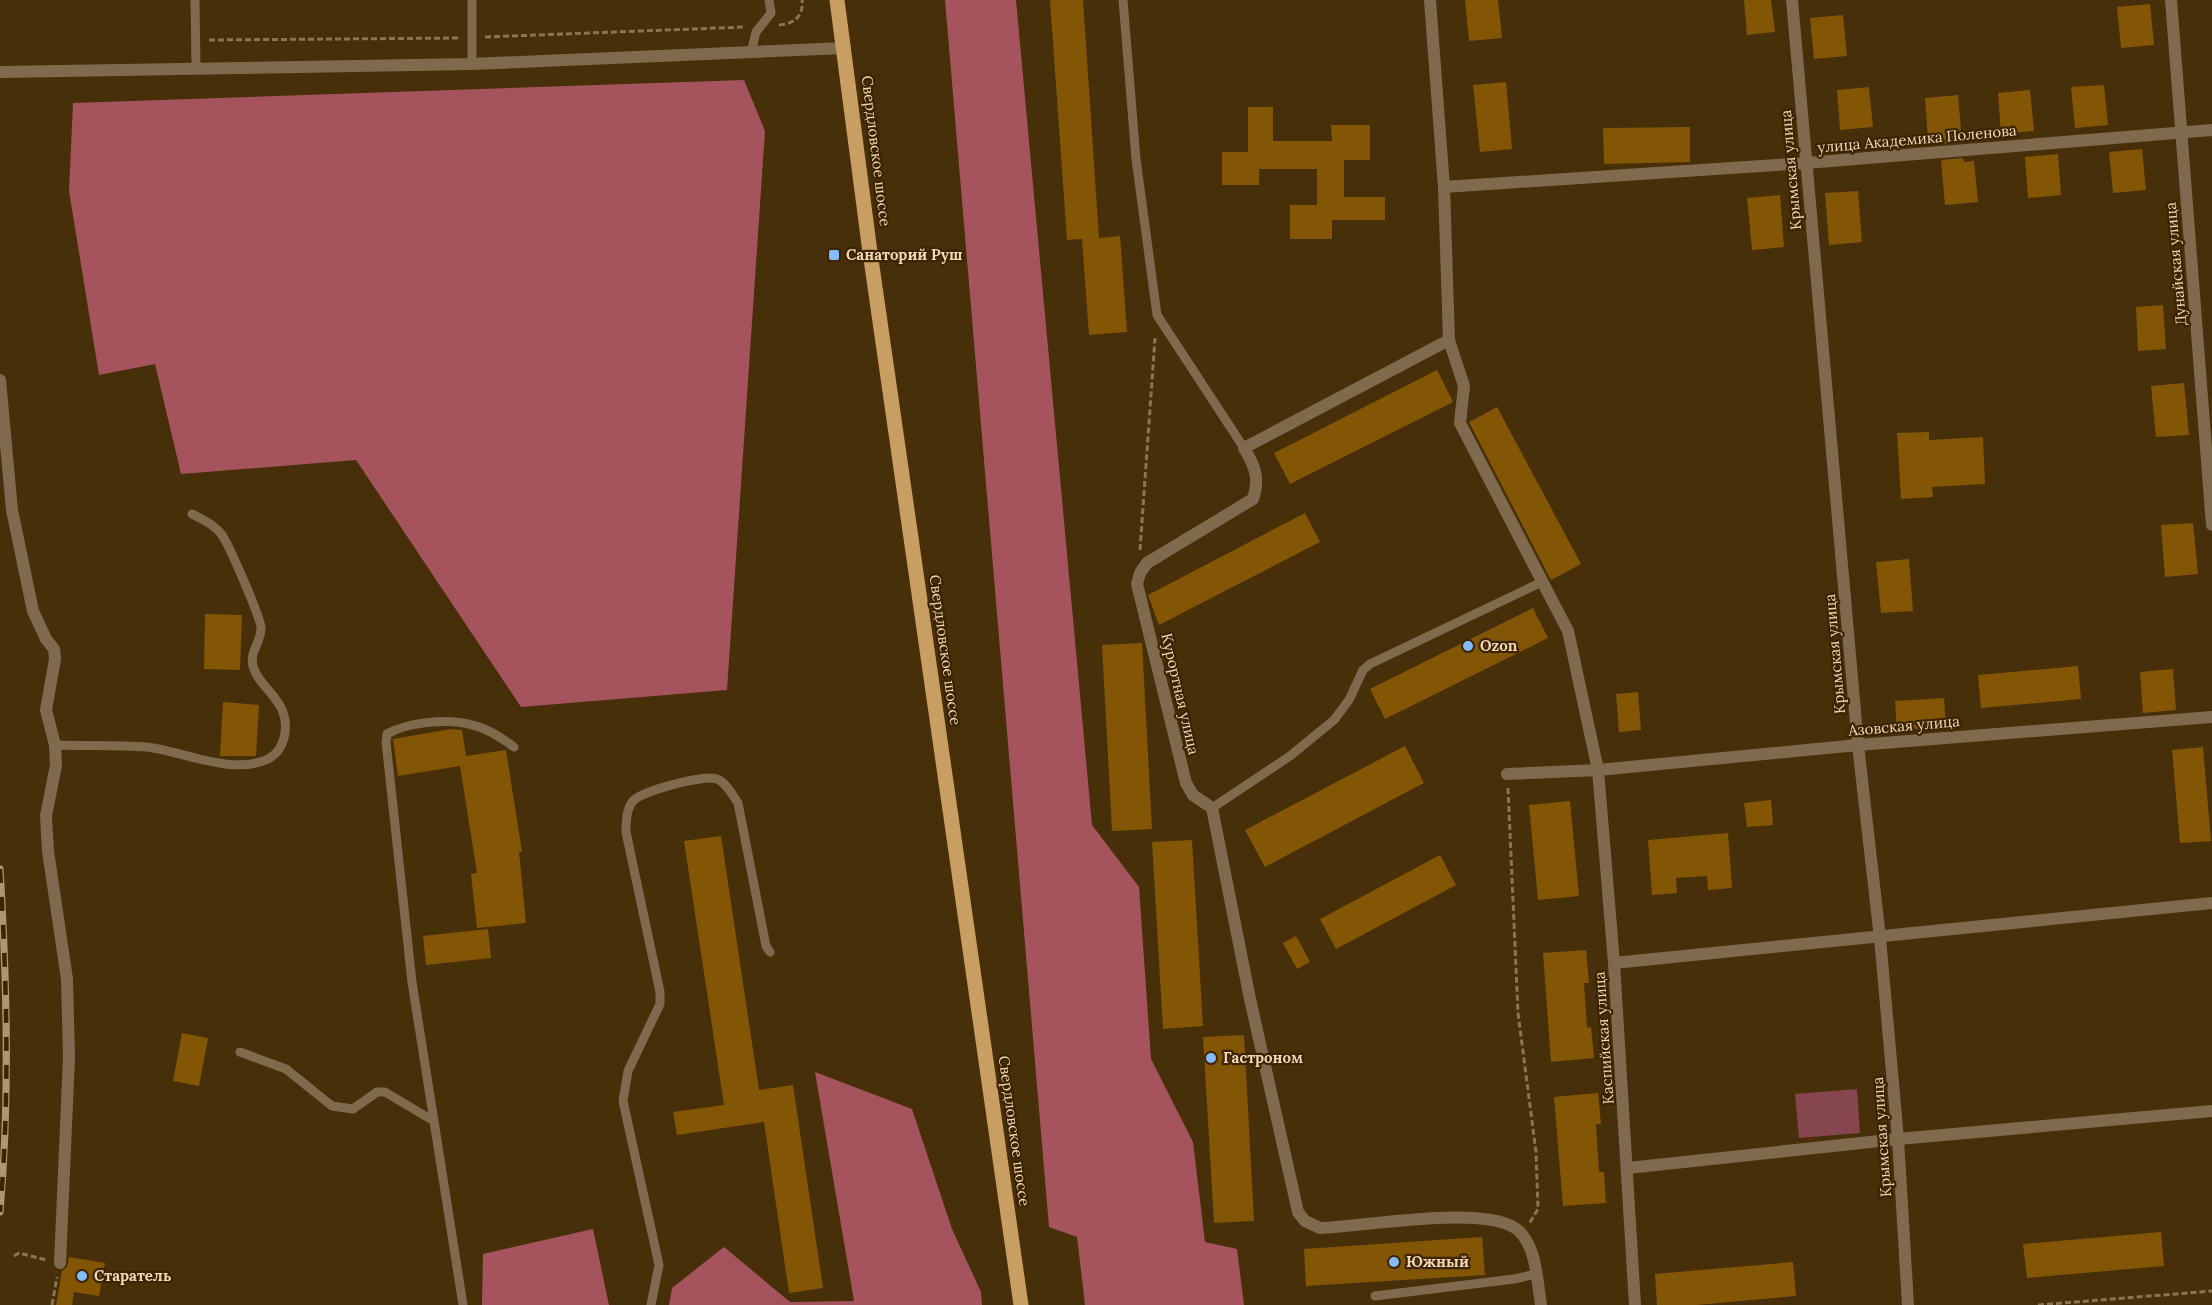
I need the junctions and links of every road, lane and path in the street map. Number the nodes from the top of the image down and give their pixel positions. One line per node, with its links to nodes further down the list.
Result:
1 (195, 0): 12 (lane)
2 (472, 0): 11 (lane)
3 (770, 0): 10 (lane)
4 (802, 0): 10 (path)
5 (837, 0): 13 (main road, Свердловское шоссе)
6 (1123, 0): 22 (lane)
7 (1430, 0): 21 (street, Каспийская улица)
8 (1792, 0): 20 (street, Крымская улица)
9 (2171, 0): 19 (street, Дунайская улица)
10 (760, 27): 11 (path); 14 (lane)
11 (472, 38): 12 (path); 15 (lane)
12 (195, 40): 16 (lane)
13 (844, 48): 14 (street); 55 (main road, Свердловское шоссе)
14 (751, 53): 15 (street)
15 (472, 64): 16 (street)
16 (196, 68): 17 (street)
17 (0, 72)
18 (2212, 130): 19 (street, улица Академика Поленова)
19 (2180, 132): 20 (street, улица Академика Поленова); 27 (street, Дунайская улица)
20 (1806, 163): 21 (street, улица Академика Поленова); 32 (street, Крымская улица)
21 (1444, 187): 23 (street, Каспийская улица)
22 (1157, 315): 25 (lane); 29 (path)
23 (1449, 340): 25 (street); 28 (street, Каспийская улица)
24 (0, 380): 31 (street)
25 (1244, 448): 29 (street)
26 (192, 514): 31 (lane)
27 (2212, 525)
28 (1542, 582): 34 (street, Каспийская улица); 36 (lane)
29 (1137, 584): 36 (street, Курортная улица)
30 (2212, 717): 32 (street, Азовская улица)
31 (55, 744): 48 (street)
32 (1858, 745): 34 (street, Азовская улица); 38 (street, Крымская улица)
33 (514, 747): 43 (lane)
34 (1598, 770): 35 (street, Азовская улица); 40 (street, Каспийская улица)
35 (1507, 774): 46 (path)
36 (1212, 808): 46 (street)
37 (2212, 903): 38 (street)
38 (1880, 938): 40 (street); 44 (street, Крымская улица)
39 (770, 952): 54 (lane)
40 (1614, 963): 45 (street, Каспийская улица)
41 (240, 1052): 43 (lane)
42 (2212, 1111): 44 (street)
43 (432, 1120): 53 (lane)
44 (1898, 1139): 45 (street); 58 (street, Крымская улица)
45 (1628, 1168): 57 (street, Каспийская улица)
46 (1520, 1232): 49 (street)
47 (14, 1256): 48 (path)
48 (60, 1263): 52 (path)
49 (1536, 1274): 51 (lane); 56 (street)
50 (2212, 1291): 59 (path)
51 (1375, 1296)
52 (52, 1305)
53 (463, 1305)
54 (651, 1305)
55 (1021, 1305)
56 (1540, 1305)
57 (1635, 1305)
58 (1908, 1305)
59 (2038, 1305)

